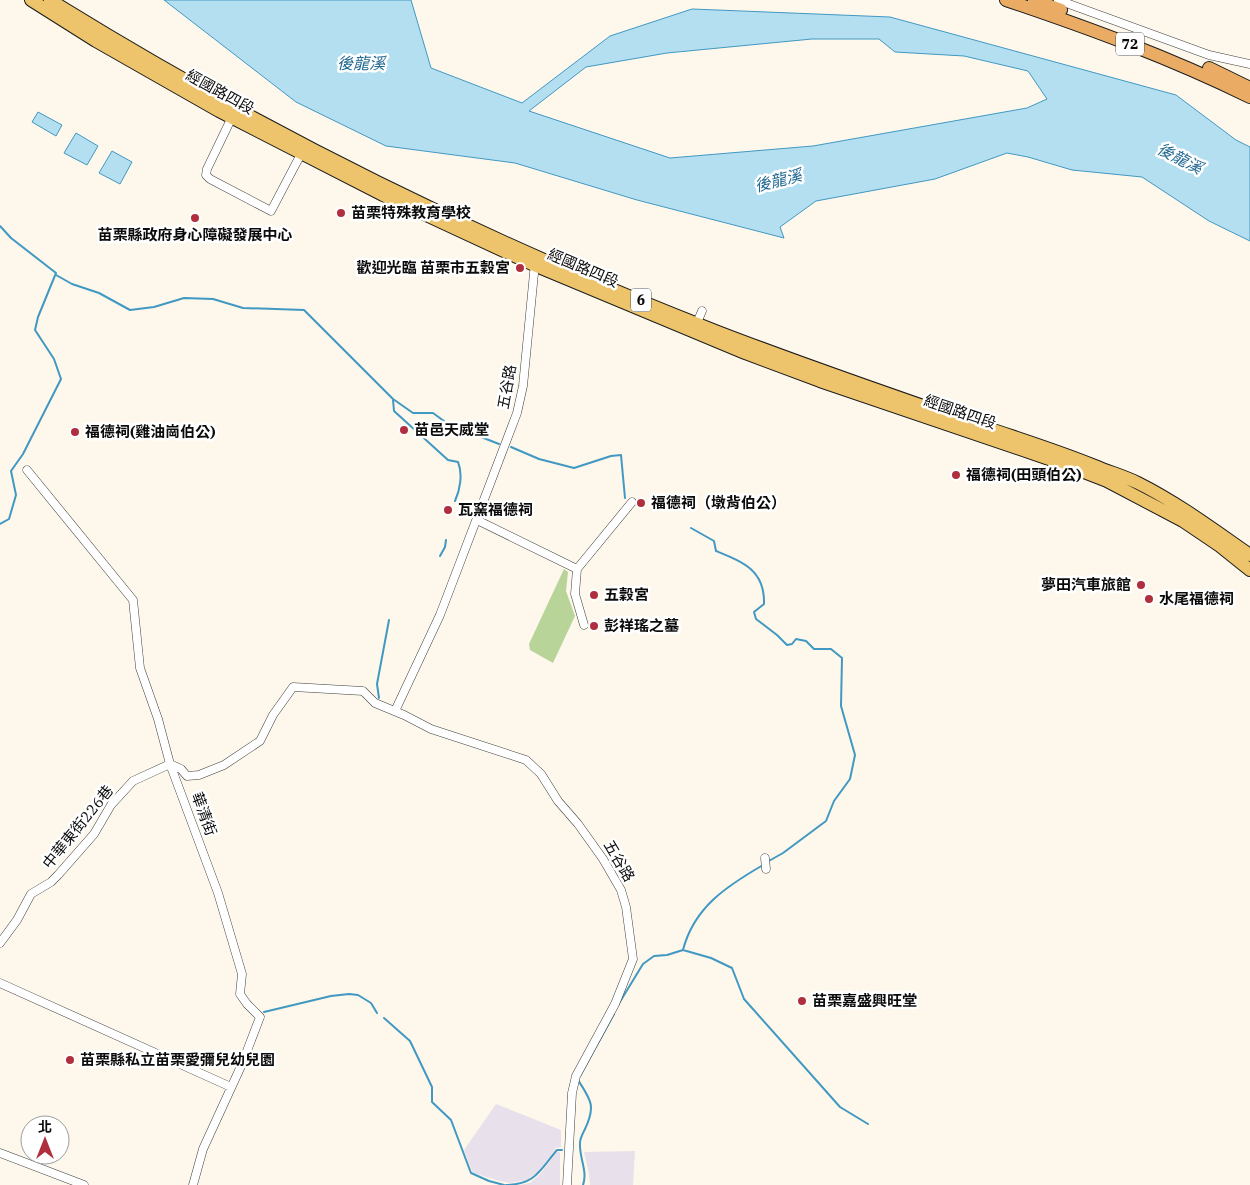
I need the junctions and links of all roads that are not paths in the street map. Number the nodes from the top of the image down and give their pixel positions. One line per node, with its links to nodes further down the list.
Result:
1 (31, 0): 9 (main road, 經國路四段 / 6)
2 (50, 0): 9 (main road, 經國路四段 / 6)
3 (1006, 0): 8 (highway, 72)
4 (1034, 0): 7 (highway, 72)
5 (1058, 0): 6 (street)
6 (1250, 64)
7 (1250, 88)
8 (1250, 97)
9 (233, 114): 10 (main road, 經國路四段 / 6); 10 (street); 11 (main road, 經國路四段 / 6)
10 (301, 154): 11 (main road, 經國路四段 / 6)
11 (535, 260): 13 (main road, 經國路四段 / 6); 17 (street, 五谷路)
12 (702, 311): 13 (street)
13 (695, 328): 14 (main road, 經國路四段 / 6)
14 (941, 412): 18 (main road, 經國路四段 / 6); 20 (main road, 經國路四段 / 6)
15 (28, 470): 23 (street, 華清街)
16 (632, 502): 19 (street)
17 (477, 520): 19 (street); 22 (street, 五谷路)
18 (1250, 556)
19 (577, 570): 21 (street)
20 (1250, 570)
21 (584, 625)
22 (395, 711): 23 (street, 五谷路); 32 (street, 五谷路)
23 (170, 764): 26 (street, 中華東街226巷); 28 (street, 華清街)
24 (765, 858): 25 (street)
25 (766, 869)
26 (0, 943)
27 (0, 983): 28 (street)
28 (231, 1087): 31 (street, 華清街)
29 (0, 1153): 30 (street)
30 (84, 1185)
31 (193, 1185)
32 (566, 1185)

